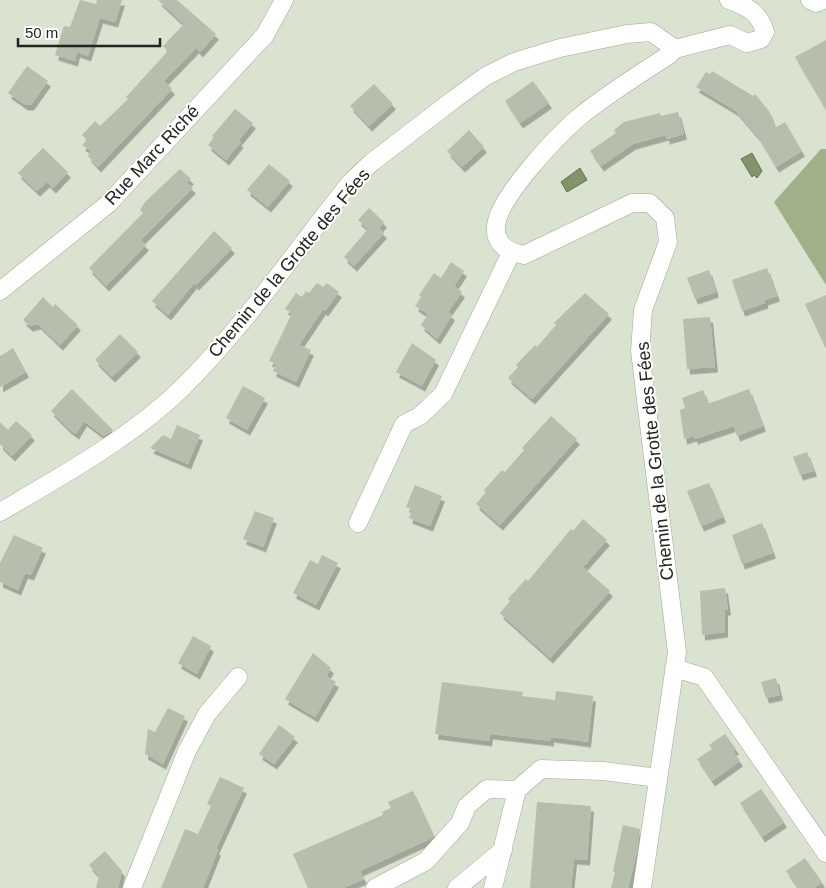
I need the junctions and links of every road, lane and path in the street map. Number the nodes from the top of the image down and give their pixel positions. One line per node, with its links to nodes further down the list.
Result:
1 (284, 0): 7 (street, Rue Marc Riché)
2 (729, 0): 5 (street)
3 (810, 0): 4 (street)
4 (823, 0)
5 (675, 49): 6 (street); 8 (street, Chemin de la Grotte des Fées)
6 (511, 252): 9 (street); 10 (street, Chemin de la Grotte des Fées)
7 (0, 291)
8 (0, 512)
9 (358, 523)
10 (674, 668): 12 (street, Chemin de la Grotte des Fées); 15 (street)
11 (238, 677): 16 (street)
12 (658, 778): 13 (street); 20 (street, Chemin de la Grotte des Fées)
13 (517, 790): 14 (street); 17 (street)
14 (503, 850): 18 (street); 19 (street)
15 (826, 853)
16 (132, 888)
17 (375, 888)
18 (457, 888)
19 (493, 888)
20 (642, 888)

